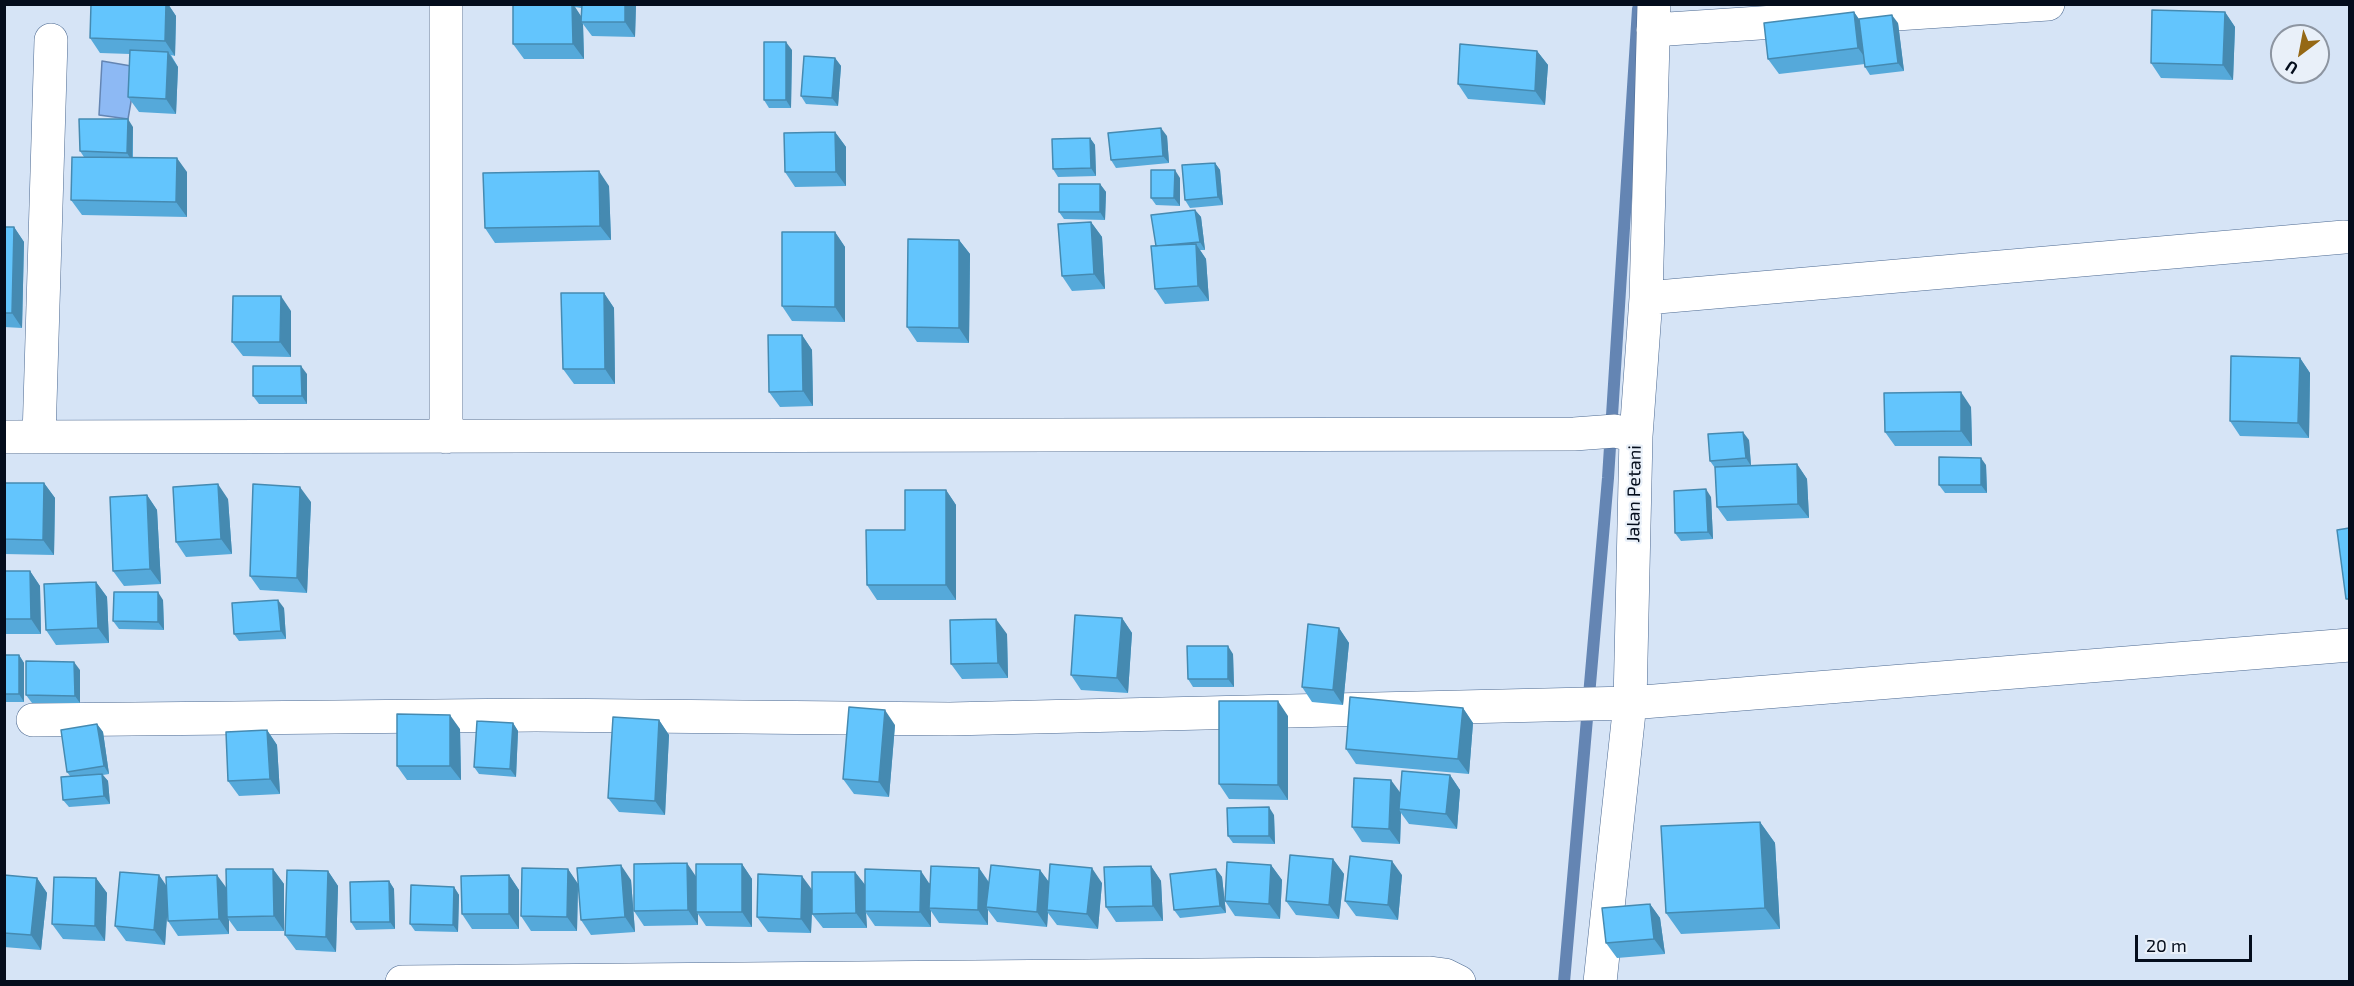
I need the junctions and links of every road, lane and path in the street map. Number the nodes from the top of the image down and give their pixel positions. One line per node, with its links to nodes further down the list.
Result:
1 (446, 4): 10 (street)
2 (2048, 4): 3 (street)
3 (1653, 17): 6 (street, Jalan Petani)
4 (51, 40): 9 (street)
5 (2344, 237): 6 (street)
6 (1646, 298): 7 (street, Jalan Petani)
7 (1625, 434): 10 (street); 12 (street, Jalan Petani)
8 (4, 437): 9 (street)
9 (39, 437): 10 (street)
10 (446, 437)
11 (2349, 645): 12 (street)
12 (1621, 703): 13 (street); 17 (street, Jalan Petani)
13 (33, 720)
14 (861, 979): 15 (street); 16 (street)
15 (402, 981)
16 (1459, 981)
17 (1600, 981)

